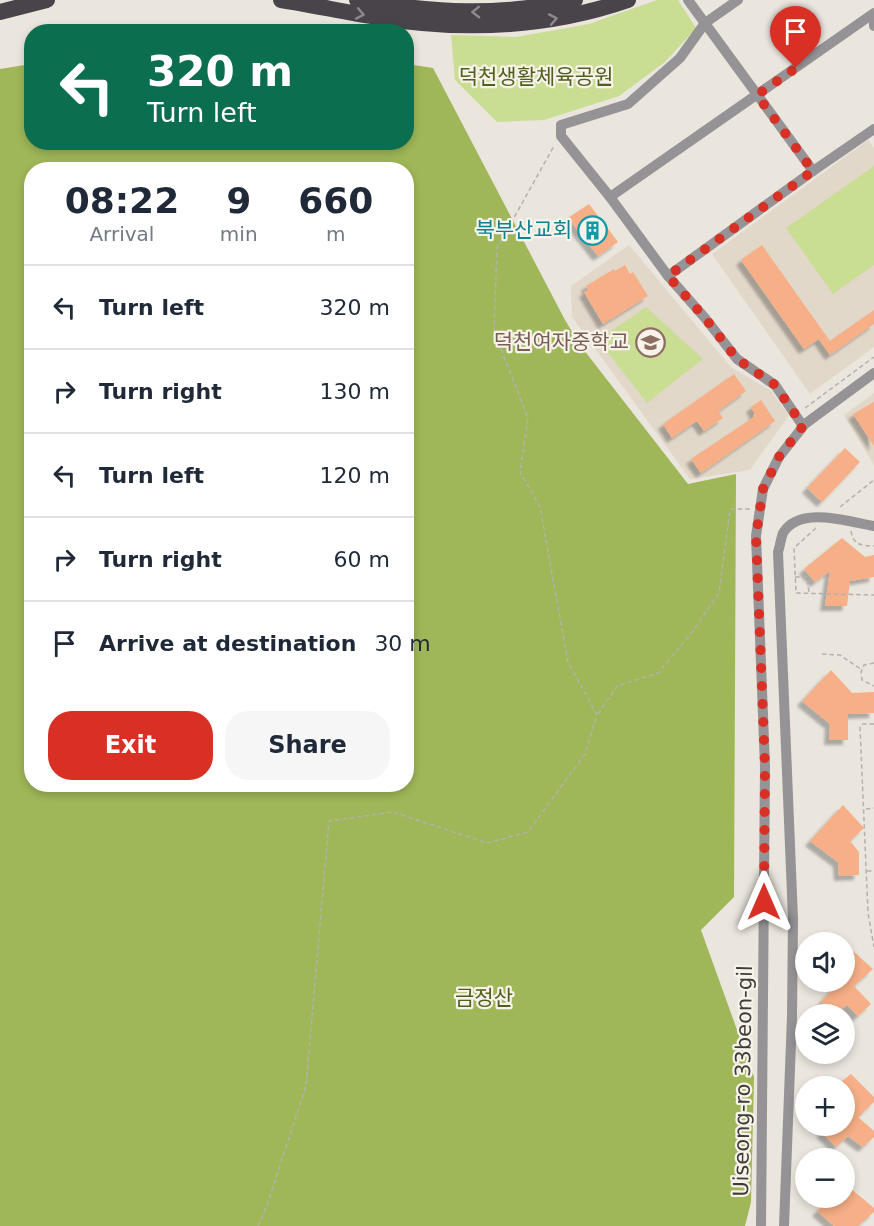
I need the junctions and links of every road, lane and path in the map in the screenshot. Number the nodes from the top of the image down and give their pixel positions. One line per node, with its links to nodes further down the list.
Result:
1 (47, 0): 8 (highway)
2 (281, 0): 5 (highway, one-way to 5)
3 (357, 0): 4 (highway, one-way to 3)
4 (575, 0)
5 (628, 0)
6 (688, 0): 10 (street)
7 (738, 0): 10 (street)
8 (0, 12)
9 (874, 13): 11 (street)
10 (705, 23): 11 (street); 13 (street)
11 (757, 95): 14 (street); 15 (street)
12 (874, 129): 14 (street)
13 (561, 132): 15 (street); 34 (path)
14 (813, 171): 16 (street)
15 (610, 197): 16 (street)
16 (668, 276): 20 (street)
17 (874, 357): 19 (path)
18 (874, 373): 20 (street, Uiseong-ro 33beon-gil)
19 (800, 412)
20 (803, 426): 22 (street, Uiseong-ro 33beon-gil)
21 (874, 480): 23 (path)
22 (760, 509): 34 (path); 46 (street, Uiseong-ro 33beon-gil)
23 (826, 518): 24 (street); 27 (path); 47 (street)
24 (851, 523): 25 (street); 26 (path)
25 (874, 526)
26 (874, 546)
27 (795, 578): 28 (path); 28 (path)
28 (809, 594): 29 (path)
29 (874, 595)
30 (822, 654): 32 (path)
31 (874, 663): 32 (path)
32 (862, 670): 33 (path)
33 (874, 686)
34 (597, 715): 45 (path)
35 (874, 724): 37 (path)
36 (874, 808): 37 (path)
37 (865, 809): 38 (path)
38 (867, 871): 39 (path); 40 (path)
39 (874, 871)
40 (867, 889): 41 (path); 43 (path)
41 (874, 889)
42 (874, 908): 43 (path)
43 (867, 909): 44 (path)
44 (874, 947)
45 (258, 1226)
46 (761, 1226)
47 (784, 1226)

